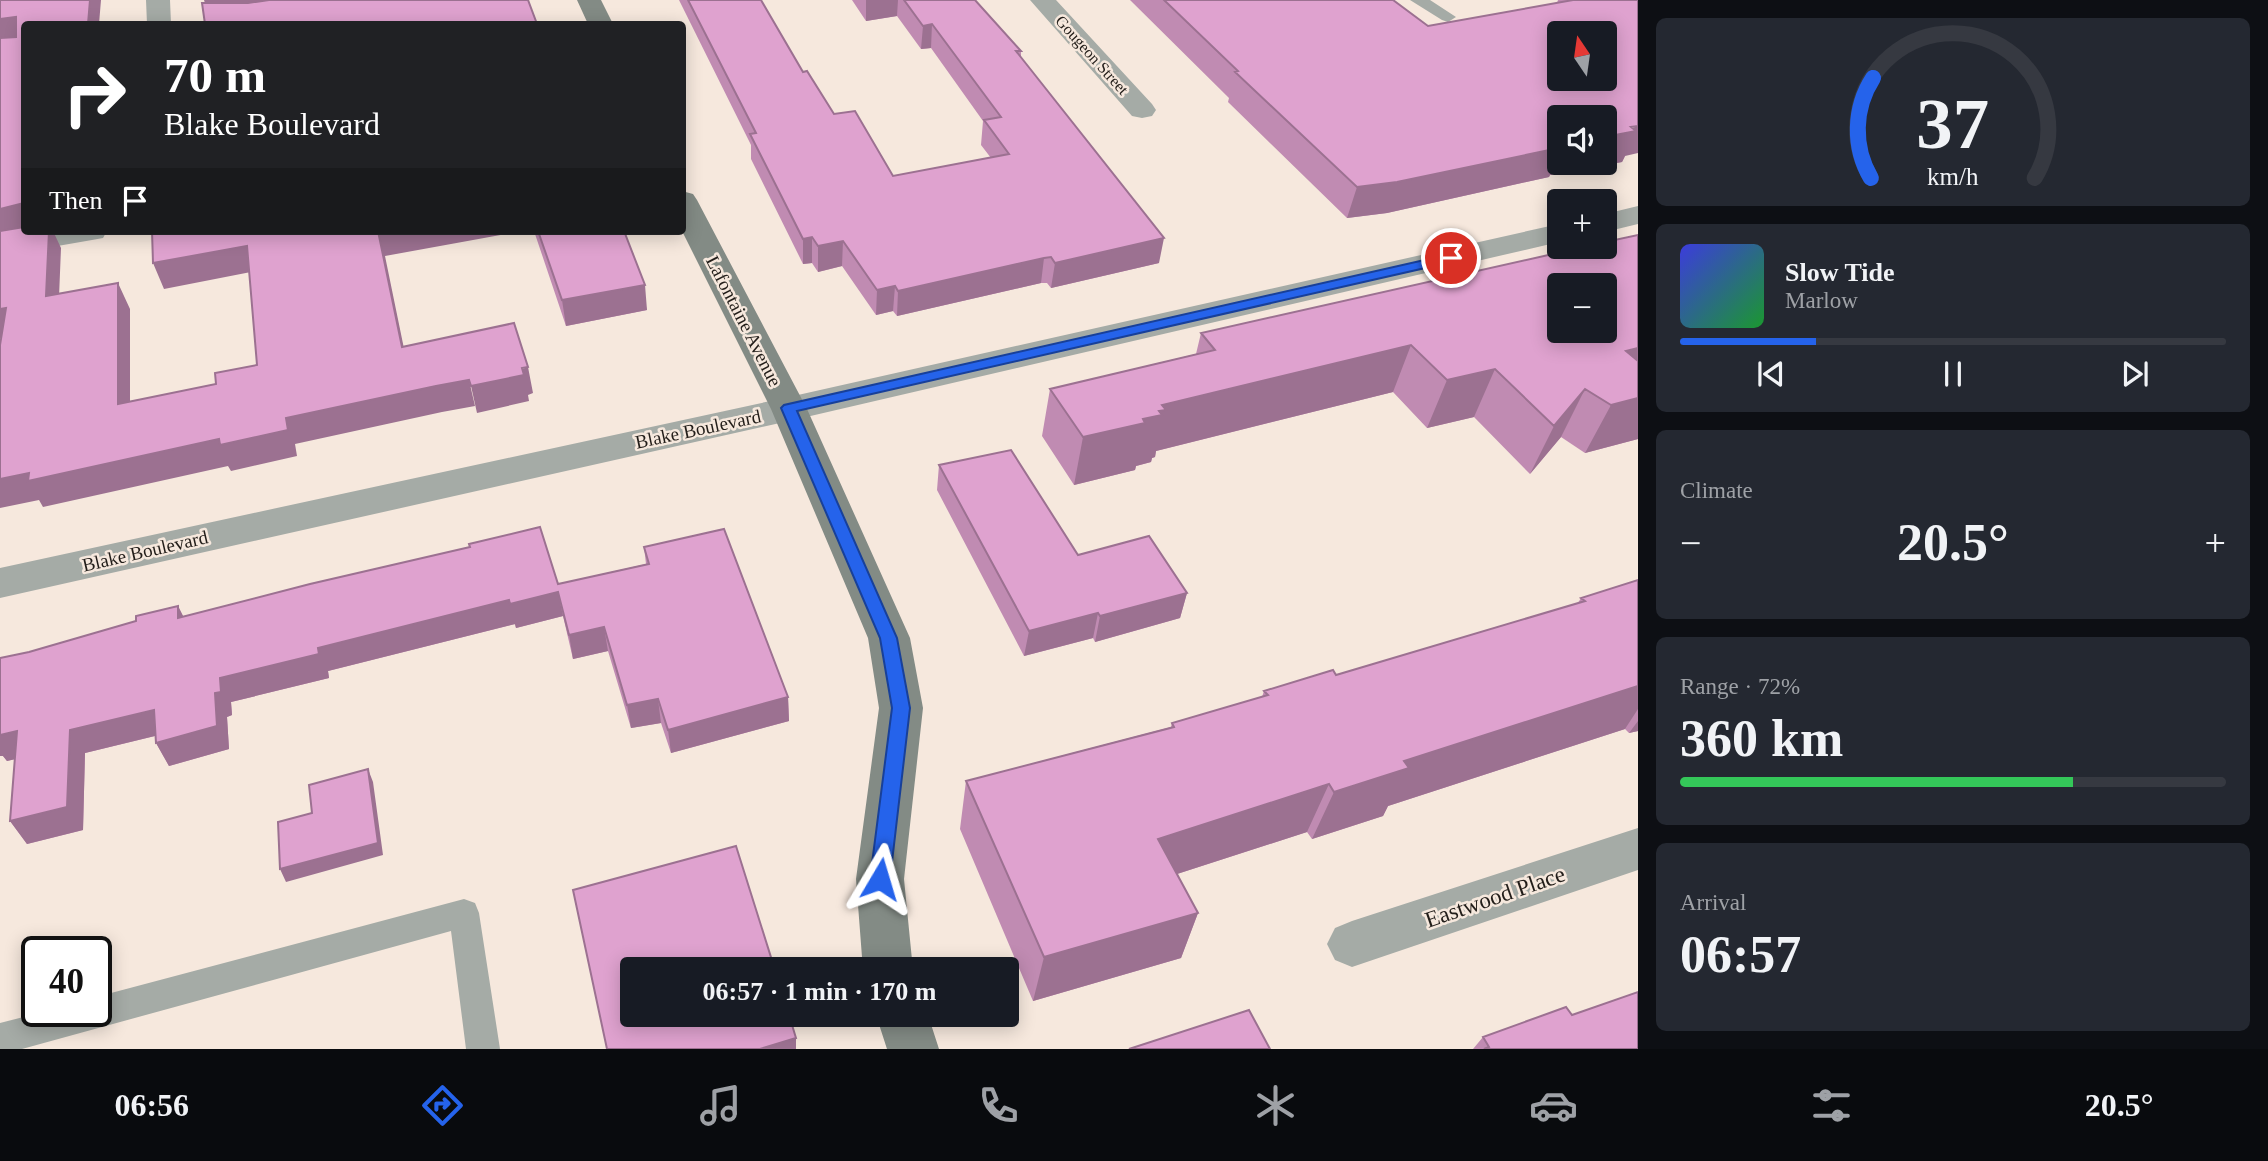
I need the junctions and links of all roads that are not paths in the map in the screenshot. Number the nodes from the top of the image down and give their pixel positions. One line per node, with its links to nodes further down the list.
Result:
1 (158, 0): 6 (street)
2 (589, 0): 7 (street)
3 (1042, 0): 8 (street, Gougeon Street)
4 (1418, 0): 5 (lane)
5 (1448, 17)
6 (159, 21)
7 (599, 21)
8 (1142, 110)
9 (686, 208): 15 (street, Lafontaine Avenue)
10 (1638, 215): 11 (street)
11 (1617, 220)
12 (69, 235): 14 (street)
13 (1547, 236): 15 (street, Blake Boulevard)
14 (0, 247)
15 (789, 408): 16 (street, Blake Boulevard); 19 (street, Lafontaine Avenue)
16 (0, 583)
17 (1638, 849): 18 (street, Eastwood Place)
18 (1352, 944)
19 (887, 957)
20 (906, 1027): 23 (street)
21 (0, 1039): 22 (lane)
22 (483, 1049)
23 (913, 1049)

